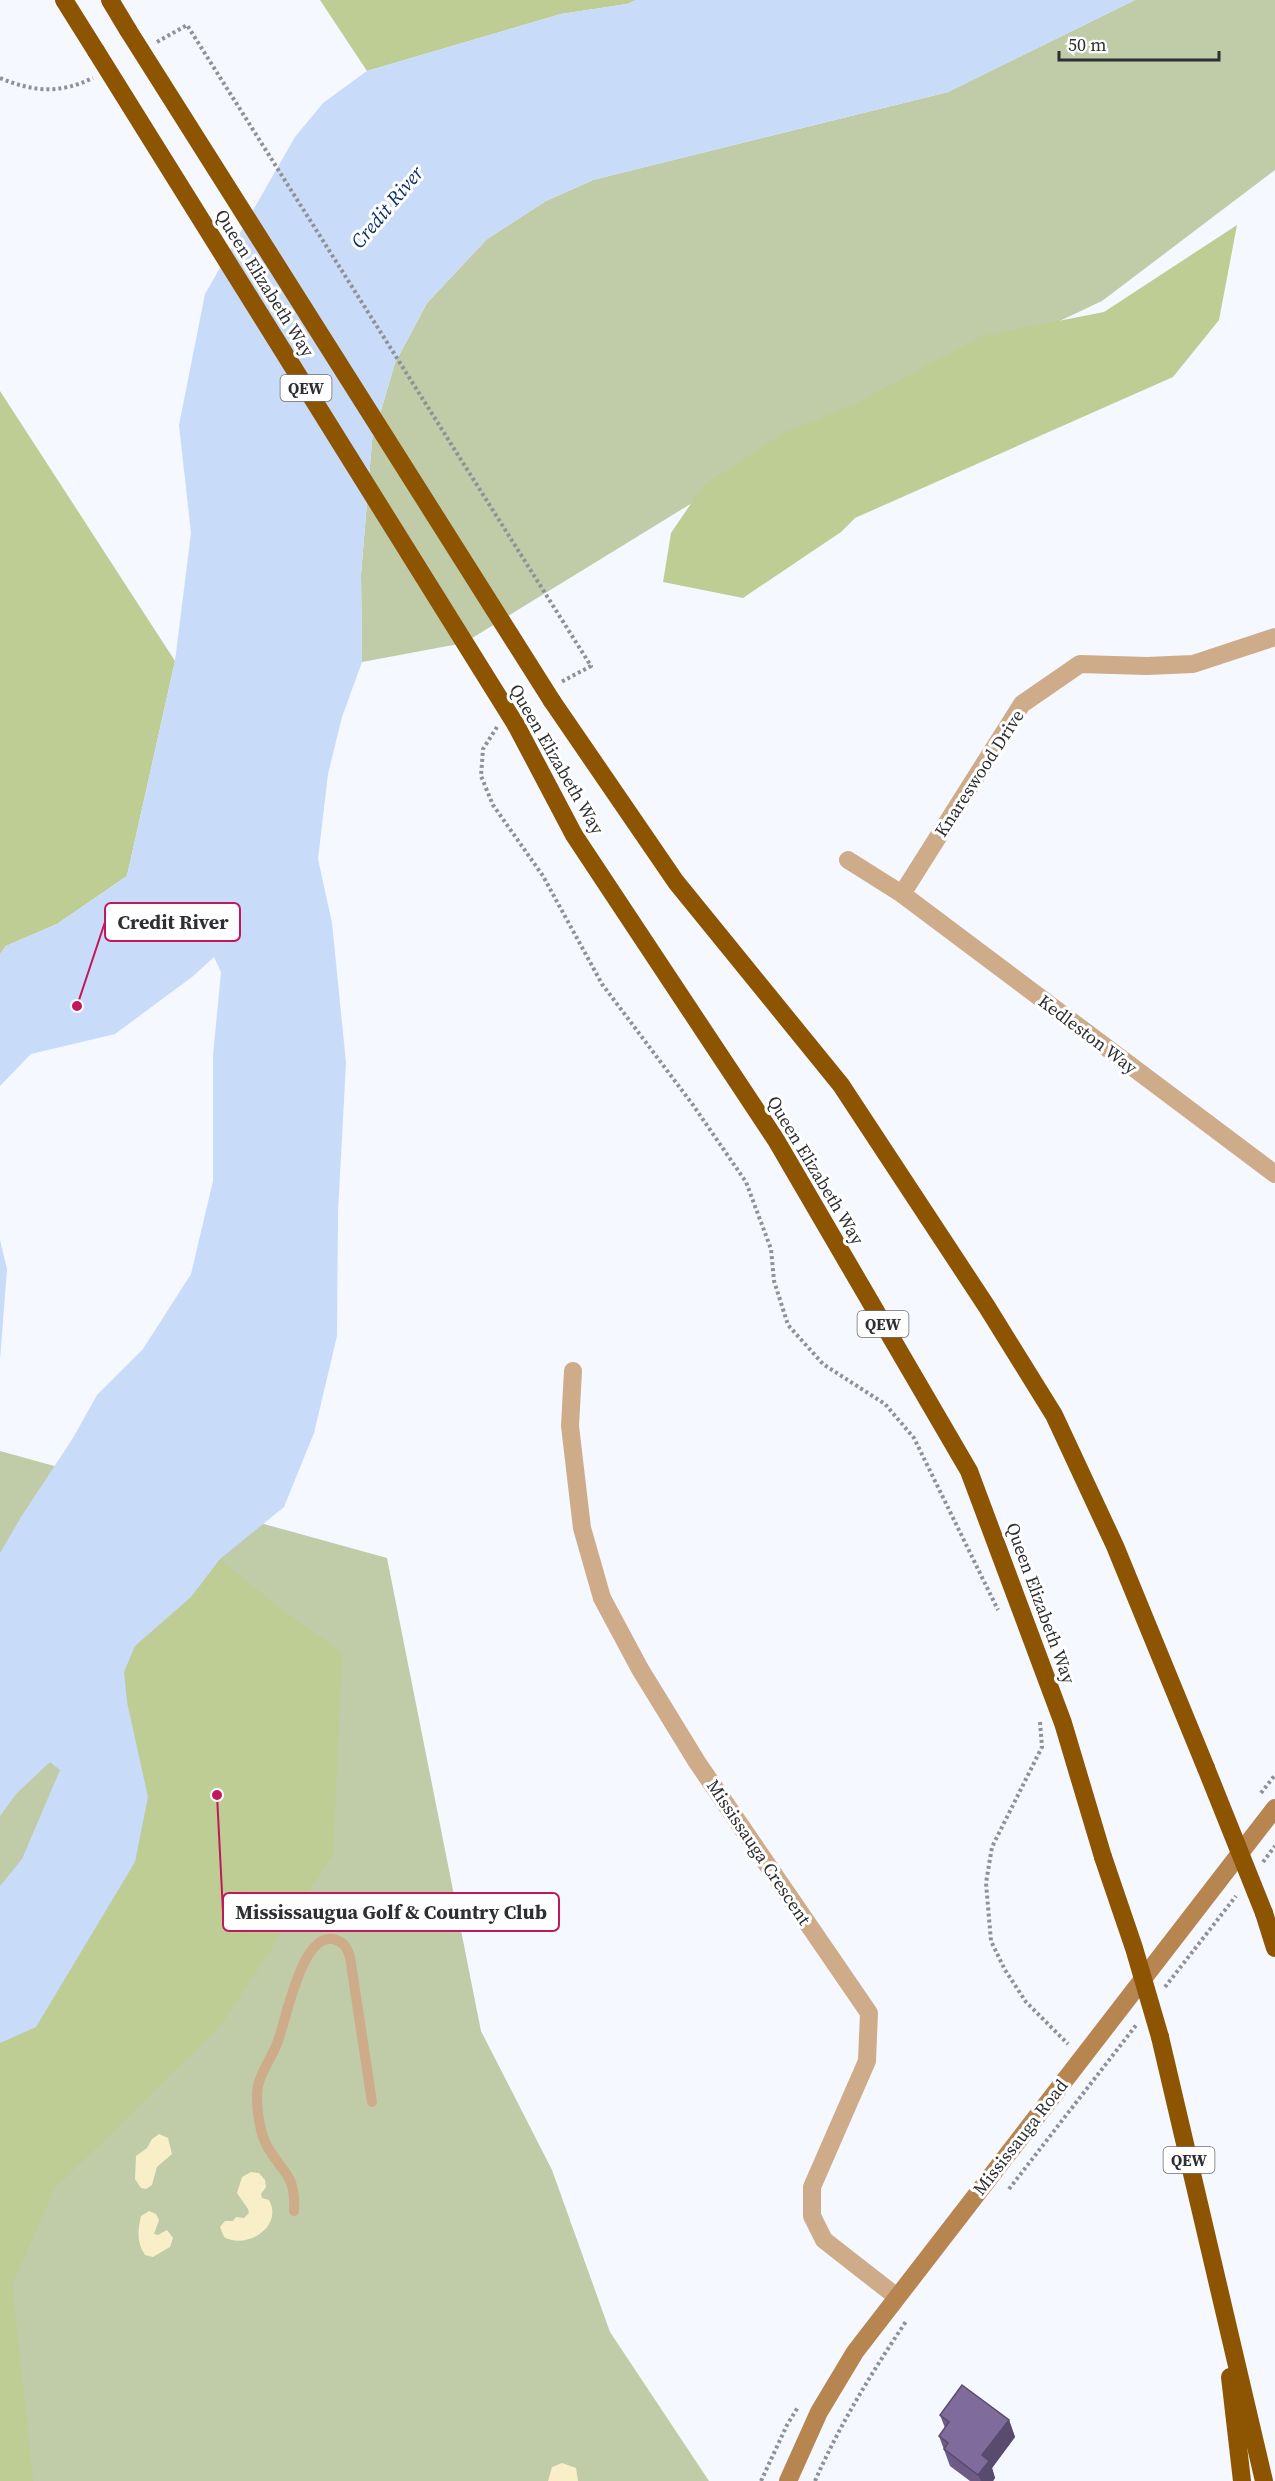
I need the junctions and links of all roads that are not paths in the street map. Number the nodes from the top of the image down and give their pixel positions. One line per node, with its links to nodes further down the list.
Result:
1 (64, 0): 12 (highway, Queen Elizabeth Way / QEW, bridge)
2 (110, 0): 9 (highway, Queen Elizabeth Way / QEW, bridge)
3 (1275, 637): 5 (street, Knareswood Drive)
4 (848, 860): 5 (street)
5 (902, 894): 6 (street, Kedleston Way)
6 (1275, 1174)
7 (573, 1371): 13 (street, Mississauga Crescent)
8 (1275, 1808): 13 (main road, Mississauga Road)
9 (1275, 1948)
10 (372, 2102): 11 (lane)
11 (294, 2211)
12 (1219, 2283): 15 (highway); 16 (highway, Queen Elizabeth Way / QEW)
13 (897, 2297): 14 (main road, Mississauga Road)
14 (788, 2481)
15 (1242, 2481)
16 (1264, 2481)

